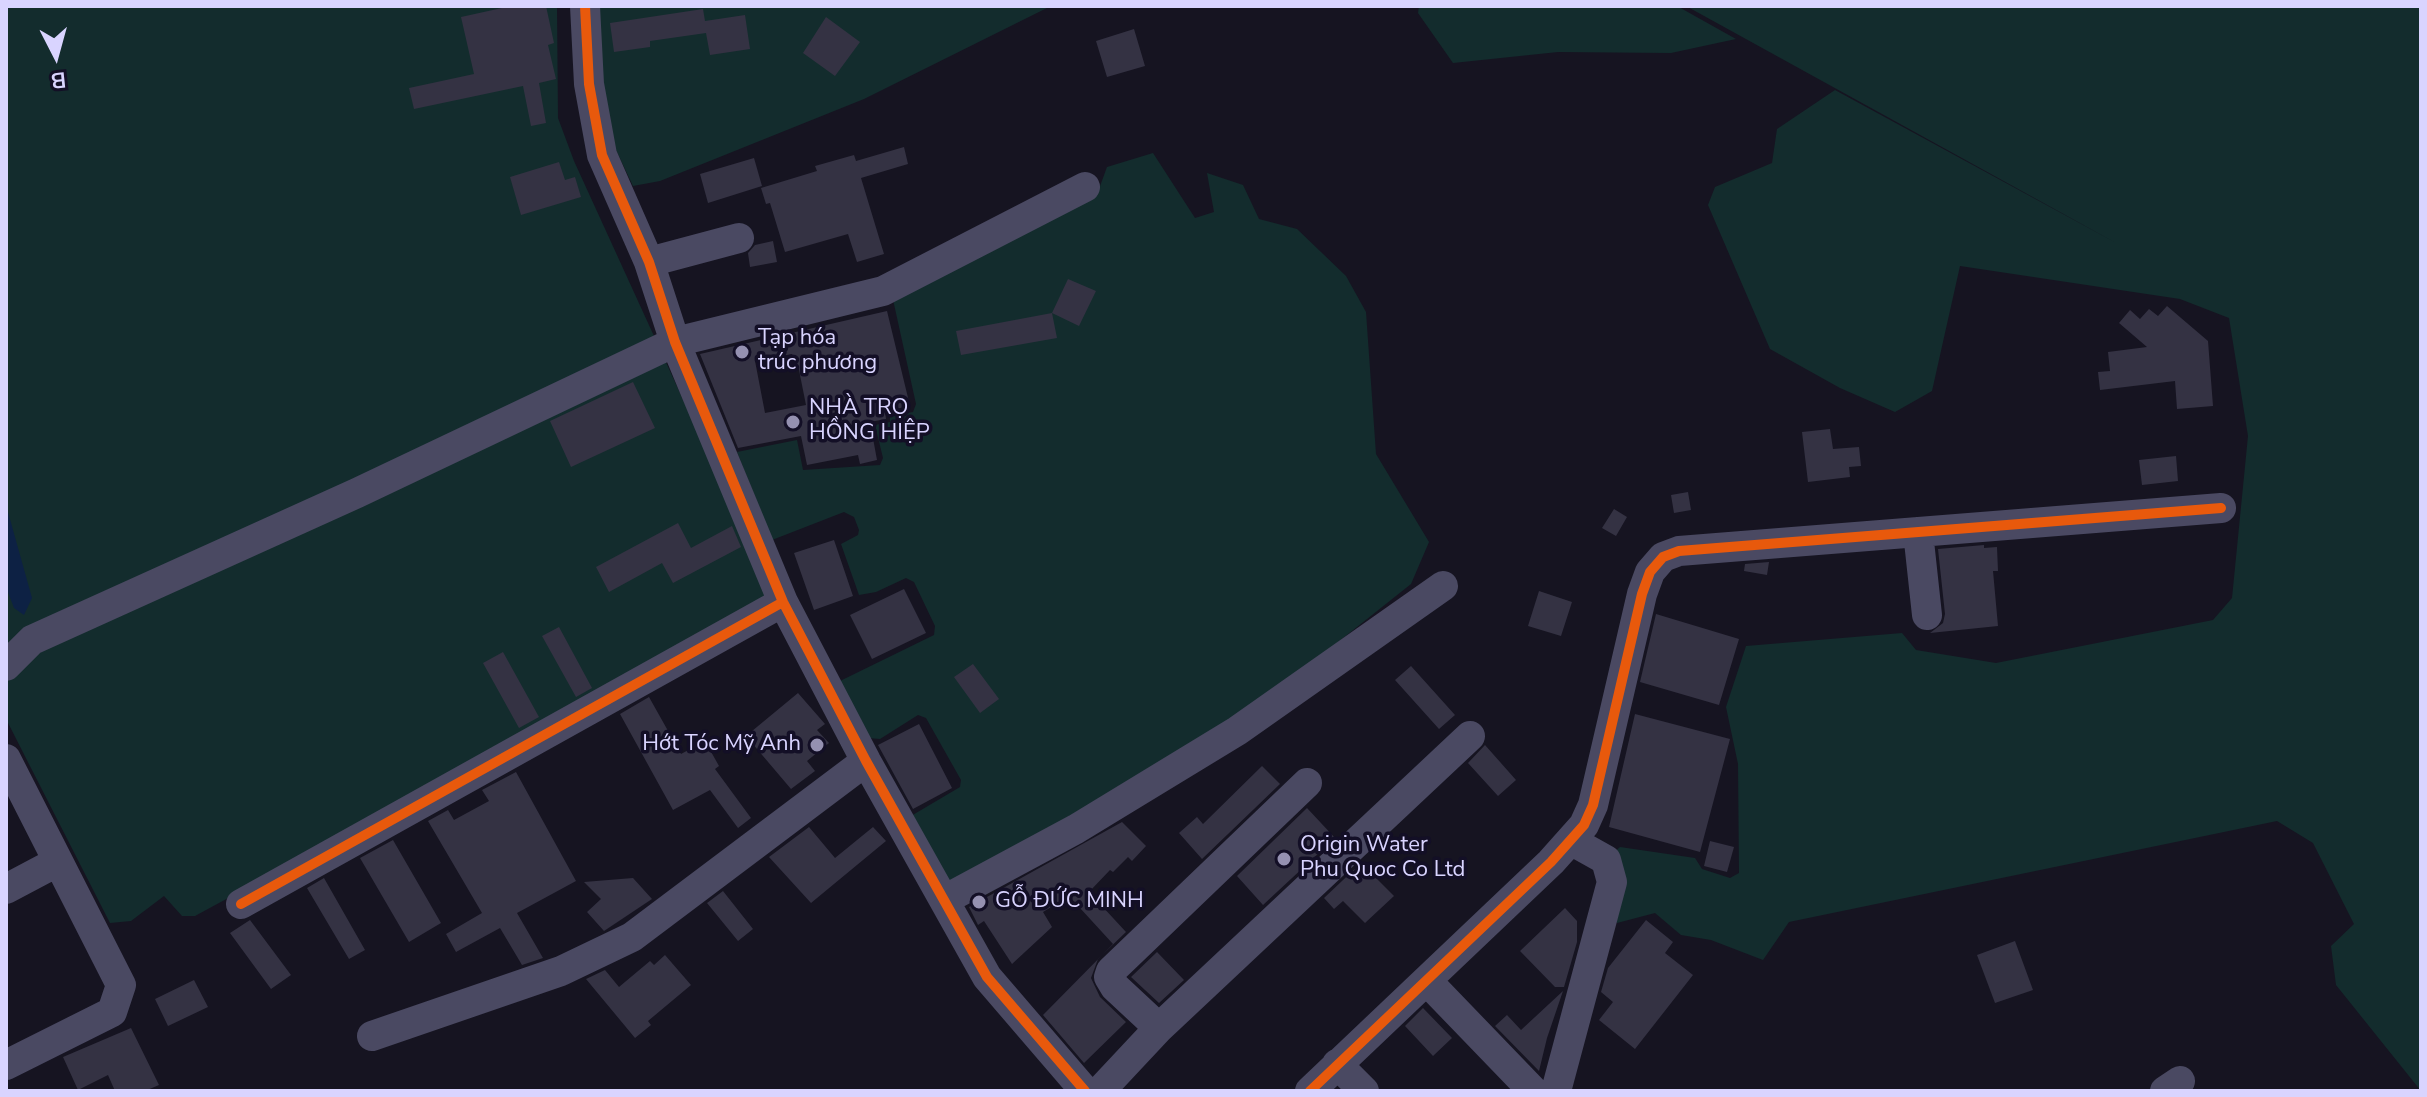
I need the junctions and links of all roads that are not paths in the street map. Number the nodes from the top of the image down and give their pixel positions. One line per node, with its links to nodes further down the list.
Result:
1 (585, 6): 4 (street)
2 (1085, 187): 5 (street)
3 (739, 238): 4 (street)
4 (649, 262): 5 (street)
5 (675, 342): 9 (street); 11 (street)
6 (2221, 508): 7 (street)
7 (1918, 532): 10 (street); 16 (street)
8 (1443, 586): 19 (street)
9 (783, 602): 14 (street); 20 (street)
10 (1927, 615)
11 (6, 666)
12 (1470, 736): 22 (street)
13 (6, 759): 17 (street)
14 (866, 761): 19 (street); 23 (street)
15 (1307, 783): 22 (street)
16 (1572, 841): 21 (street); 31 (street)
17 (57, 862): 18 (street); 25 (street)
18 (6, 889)
19 (946, 899): 26 (street)
20 (241, 904)
21 (1427, 981): 24 (street); 30 (street)
22 (1159, 1028): 27 (street)
23 (372, 1036)
24 (1337, 1064): 28 (street); 29 (street)
25 (6, 1065)
26 (1085, 1091)
27 (1100, 1091)
28 (1310, 1091)
29 (1364, 1091)
30 (1533, 1091)
31 (1556, 1091)

